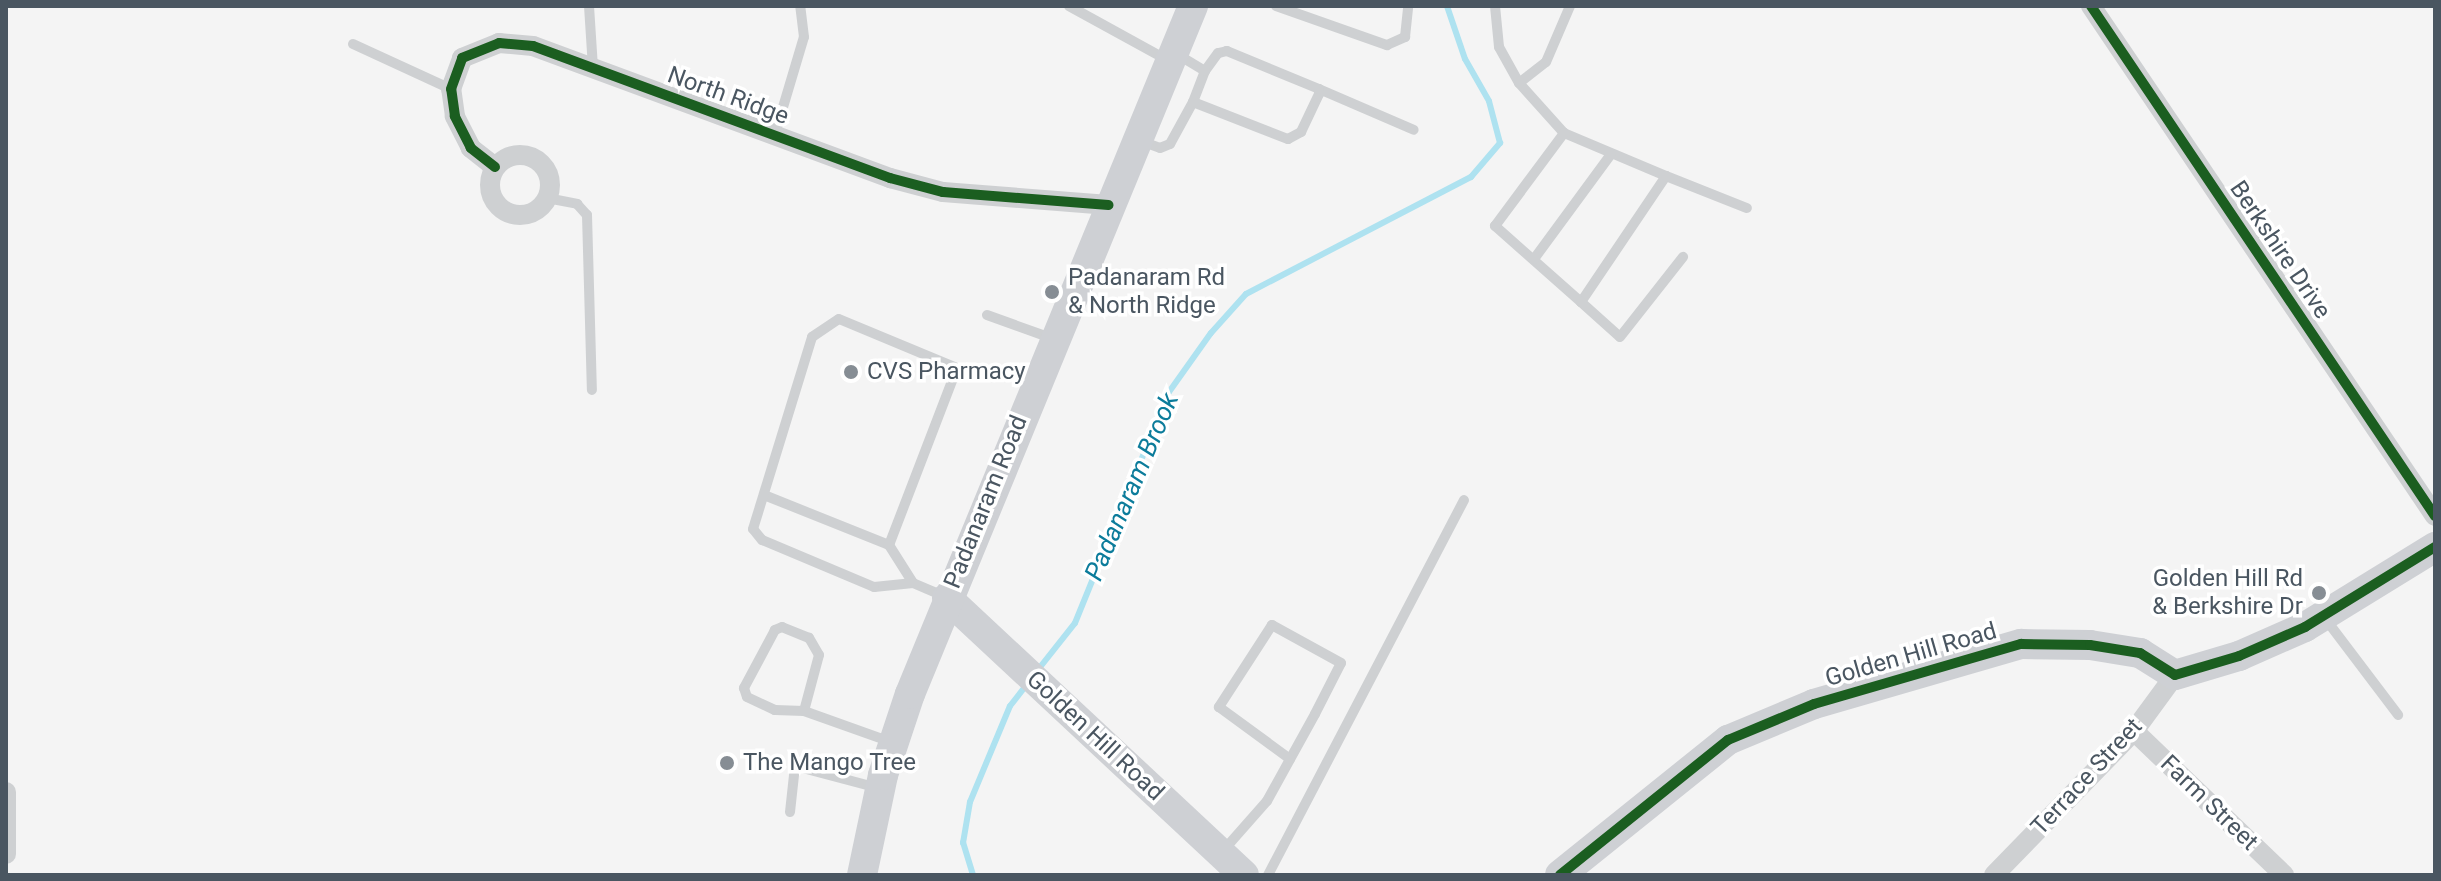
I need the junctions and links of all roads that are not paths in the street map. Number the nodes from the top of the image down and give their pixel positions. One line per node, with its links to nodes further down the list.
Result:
1 (589, 6): 12 (lane)
2 (800, 6): 20 (lane)
3 (1069, 6): 11 (lane)
4 (1193, 6): 11 (street, Padanaram Road)
5 (1276, 6): 6 (lane)
6 (1408, 6)
7 (1495, 6): 14 (lane)
8 (1570, 6): 14 (lane)
9 (2091, 6): 36 (street, Berkshire Drive)
10 (353, 44): 15 (lane)
11 (1170, 56): 13 (lane); 21 (street, Padanaram Road)
12 (593, 68): 15 (street, North Ridge); 20 (street, North Ridge)
13 (1205, 71): 16 (lane); 17 (lane)
14 (1519, 83): 19 (lane)
15 (451, 89): 23 (street)
16 (1319, 89): 17 (lane); 18 (lane)
17 (1193, 102): 21 (lane)
18 (1414, 130)
19 (1564, 133): 22 (lane); 29 (lane)
20 (775, 134): 26 (street, North Ridge)
21 (1136, 139): 26 (street, Padanaram Road)
22 (1611, 154): 24 (lane); 29 (lane)
23 (495, 167): 25 (street); 25 (street)
24 (1666, 176): 27 (lane); 30 (lane)
25 (547, 198): 33 (lane)
26 (1108, 205): 32 (street, Padanaram Road)
27 (1747, 208)
28 (1683, 257): 30 (lane)
29 (1534, 259): 30 (lane)
30 (1581, 302)
31 (987, 315): 32 (lane)
32 (1053, 339): 40 (street, Padanaram Road)
33 (592, 390)
34 (764, 495): 37 (lane); 37 (lane); 39 (lane)
35 (1464, 500): 55 (lane)
36 (2435, 516)
37 (889, 545): 39 (lane)
38 (2435, 547): 41 (street)
39 (913, 583): 40 (lane)
40 (947, 598): 46 (street, Padanaram Road); 52 (street, Golden Hill Road)
41 (2324, 616): 42 (street); 44 (lane)
42 (2175, 675): 45 (street, Terrace Street); 56 (street, Golden Hill Road)
43 (804, 711): 43 (lane); 46 (lane)
44 (2398, 715)
45 (2134, 731): 57 (street, Terrace Street); 58 (street, Farm Street)
46 (893, 743): 48 (street, Padanaram Road)
47 (1290, 759): 47 (lane); 52 (lane)
48 (880, 788): 50 (lane); 53 (street, Padanaram Road)
49 (6, 792): 51 (street)
50 (790, 812)
51 (6, 854)
52 (1221, 854): 54 (street, Golden Hill Road)
53 (862, 875)
54 (1244, 875)
55 (1268, 875)
56 (1560, 875)
57 (1994, 875)
58 (2284, 875)

